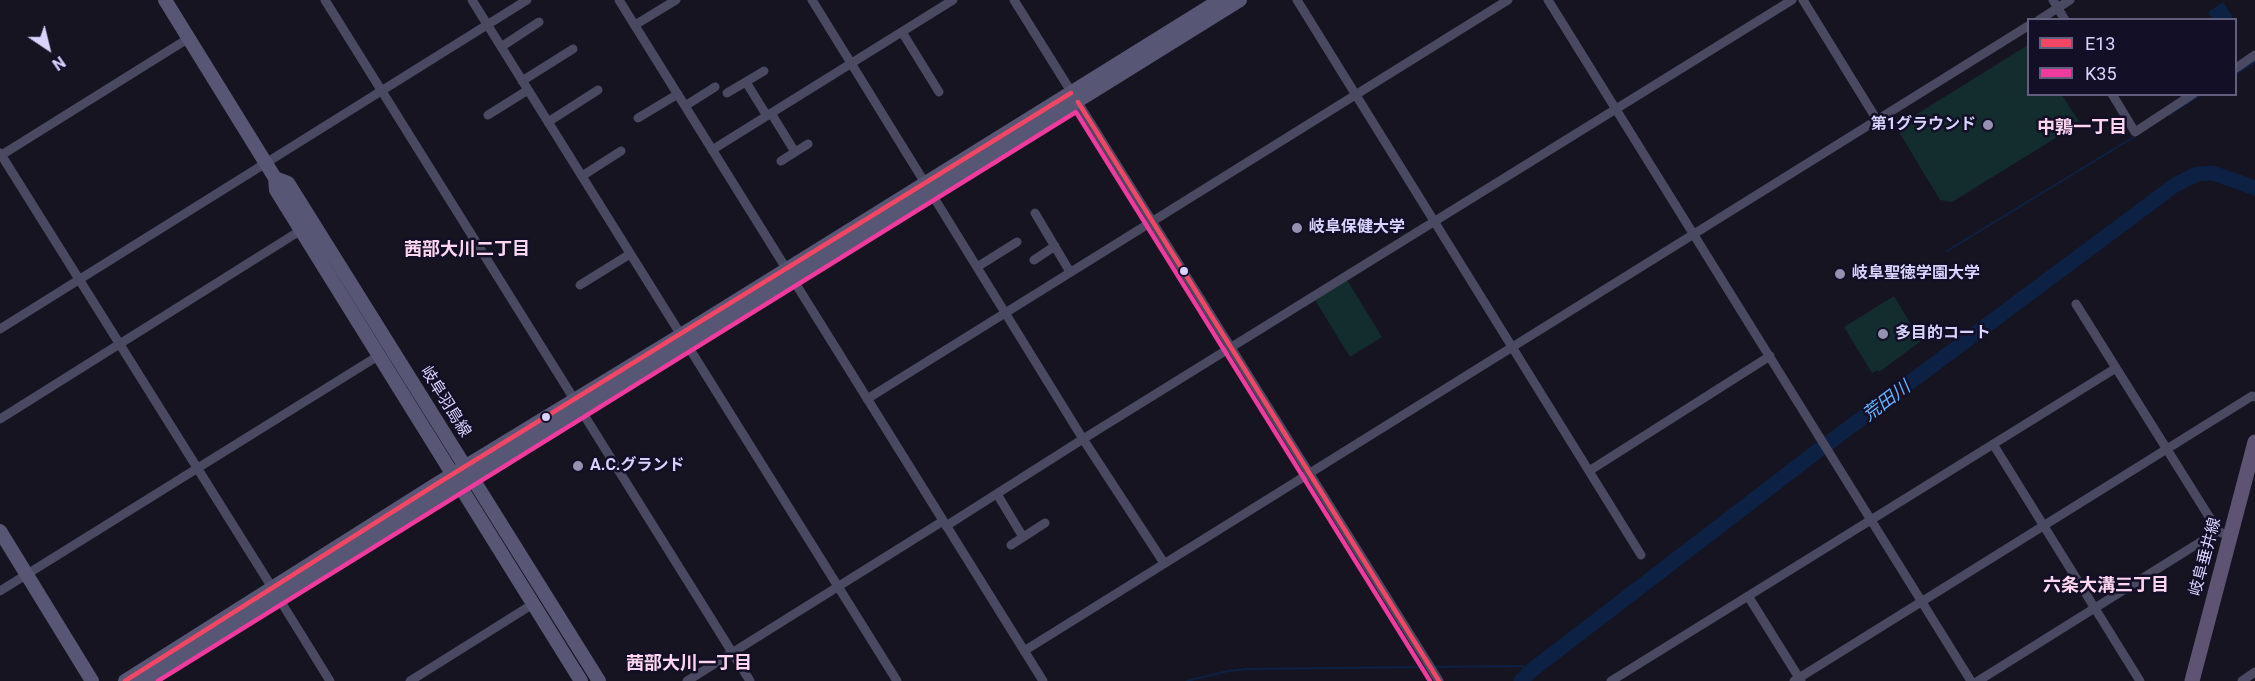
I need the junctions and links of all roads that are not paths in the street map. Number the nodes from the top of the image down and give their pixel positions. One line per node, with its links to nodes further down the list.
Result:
1 (165, 0): 26 (street, 岐阜羽島線)
2 (325, 0): 36 (street)
3 (472, 0): 22 (street)
4 (527, 0): 22 (street)
5 (619, 0): 23 (street)
6 (676, 0): 23 (street)
7 (812, 0): 30 (street)
8 (953, 0): 25 (street)
9 (1014, 0): 45 (street)
10 (1220, 0): 45 (street)
11 (1240, 0): 45 (street)
12 (1297, 0): 42 (street)
13 (1508, 0): 42 (street)
14 (1548, 0): 47 (street)
15 (1792, 0): 47 (street)
16 (1803, 0): 51 (street)
17 (2070, 0): 18 (street)
18 (2055, 4): 19 (street); 20 (street)
19 (2041, 18)
20 (2064, 18)
21 (539, 22): 27 (street)
22 (488, 25): 27 (street); 36 (street)
23 (635, 25): 41 (street)
24 (2027, 27): 51 (street)
25 (902, 32): 30 (street); 39 (street)
26 (189, 38): 57 (street); 59 (street, 岐阜羽島線)
27 (501, 47): 33 (street)
28 (573, 49): 33 (street)
29 (2255, 55): 31 (street)
30 (850, 63): 48 (street); 62 (street)
31 (2237, 67)
32 (764, 71): 34 (street)
33 (522, 81): 37 (street)
34 (746, 82): 40 (street); 48 (street)
35 (715, 87): 46 (street)
36 (382, 90): 59 (street); 90 (street)
37 (528, 90): 49 (street); 52 (street)
38 (598, 90): 52 (street)
39 (939, 92)
40 (728, 93)
41 (678, 94): 46 (street); 50 (street)
42 (1355, 95): 64 (street); 65 (street)
43 (2113, 96): 44 (street)
44 (2190, 96)
45 (1075, 98): 62 (street); 64 (street)
46 (685, 106): 54 (street)
47 (1616, 108): 65 (street); 68 (street)
48 (769, 114): 54 (street); 56 (street)
49 (488, 115)
50 (638, 118)
51 (1877, 120): 68 (street)
52 (548, 122): 60 (street)
53 (808, 144): 56 (street)
54 (712, 150): 75 (street)
55 (621, 151): 60 (street)
56 (795, 152): 58 (street)
57 (0, 154): 76 (street)
58 (781, 160)
59 (265, 162): 61 (street, 岐阜羽島線); 76 (street)
60 (582, 176): 71 (street)
61 (275, 178): 66 (street, 岐阜羽島線); 67 (street, 岐阜羽島線)
62 (928, 188): 73 (street); 75 (street)
63 (1035, 213): 70 (street)
64 (1152, 221): 74 (street); 84 (street)
65 (1435, 221): 83 (street); 84 (street)
66 (313, 222): 67 (street); 98 (street, 岐阜羽島線)
67 (300, 231): 82 (street); 85 (street, 岐阜羽島線)
68 (1694, 234): 83 (street); 86 (street)
69 (1017, 242): 73 (street)
70 (1055, 246): 72 (street); 74 (street)
71 (630, 254): 77 (street); 81 (street)
72 (1034, 260)
73 (977, 267): 79 (street)
74 (1070, 272): 79 (street)
75 (789, 274): 81 (street); 89 (street)
76 (80, 279): 80 (street); 82 (street)
77 (580, 285)
78 (2076, 304): 87 (street)
79 (1005, 313): 89 (street); 92 (street)
80 (0, 329)
81 (684, 340): 90 (street); 113 (street)
82 (119, 344): 91 (street); 96 (street)
83 (1513, 346): 97 (street); 99 (street)
84 (1230, 348): 92 (street); 99 (street)
85 (378, 356): 96 (street); 100 (street, 岐阜羽島線)
86 (1770, 357): 97 (street); 102 (street)
87 (2116, 368): 94 (street); 95 (street)
88 (2255, 397): 95 (street)
89 (867, 399): 103 (street)
90 (578, 405): 98 (street); 121 (street)
91 (0, 418)
92 (1083, 439): 101 (street); 111 (street)
93 (2255, 442): 107 (main road, 岐阜垂井線)
94 (1993, 444): 102 (street); 105 (street)
95 (2167, 449): 105 (street); 107 (street)
96 (198, 469): 112 (street); 115 (street)
97 (1589, 471): 110 (street)
98 (469, 472): 100 (street); 131 (street, 岐阜羽島線)
99 (1309, 474): 111 (street); 136 (street)
100 (455, 481): 115 (street); 118 (street, 岐阜羽島線)
101 (997, 494): 103 (street); 108 (street)
102 (1871, 520): 116 (street); 117 (street)
103 (945, 523): 113 (street); 120 (street)
104 (1045, 523): 108 (street)
105 (2044, 526): 117 (street); 119 (street)
106 (0, 531): 112 (street)
107 (2224, 533): 119 (street); 140 (main road, 岐阜垂井線)
108 (1023, 537): 109 (street)
109 (1011, 545)
110 (1641, 555)
111 (1164, 564): 120 (street)
112 (27, 575): 114 (street); 125 (street)
113 (839, 586): 121 (street); 134 (street)
114 (0, 591)
115 (275, 593): 126 (street); 127 (street); 128 (street)
116 (1748, 596): 123 (street); 124 (street)
117 (1921, 602): 124 (street); 137 (street)
118 (532, 604): 129 (street); 130 (street, 岐阜羽島線)
119 (2095, 609): 138 (street); 139 (street)
120 (1024, 651): 135 (street)
121 (732, 653): 132 (street); 133 (street)
122 (2255, 672): 141 (street)
123 (1618, 679)
124 (1798, 680)
125 (92, 681)
126 (125, 681)
127 (144, 681)
128 (330, 681)
129 (410, 681)
130 (581, 681)
131 (599, 681)
132 (687, 681)
133 (750, 681)
134 (897, 681)
135 (1043, 681)
136 (1439, 681)
137 (1971, 681)
138 (1978, 681)
139 (2140, 681)
140 (2192, 681)
141 (2242, 681)

